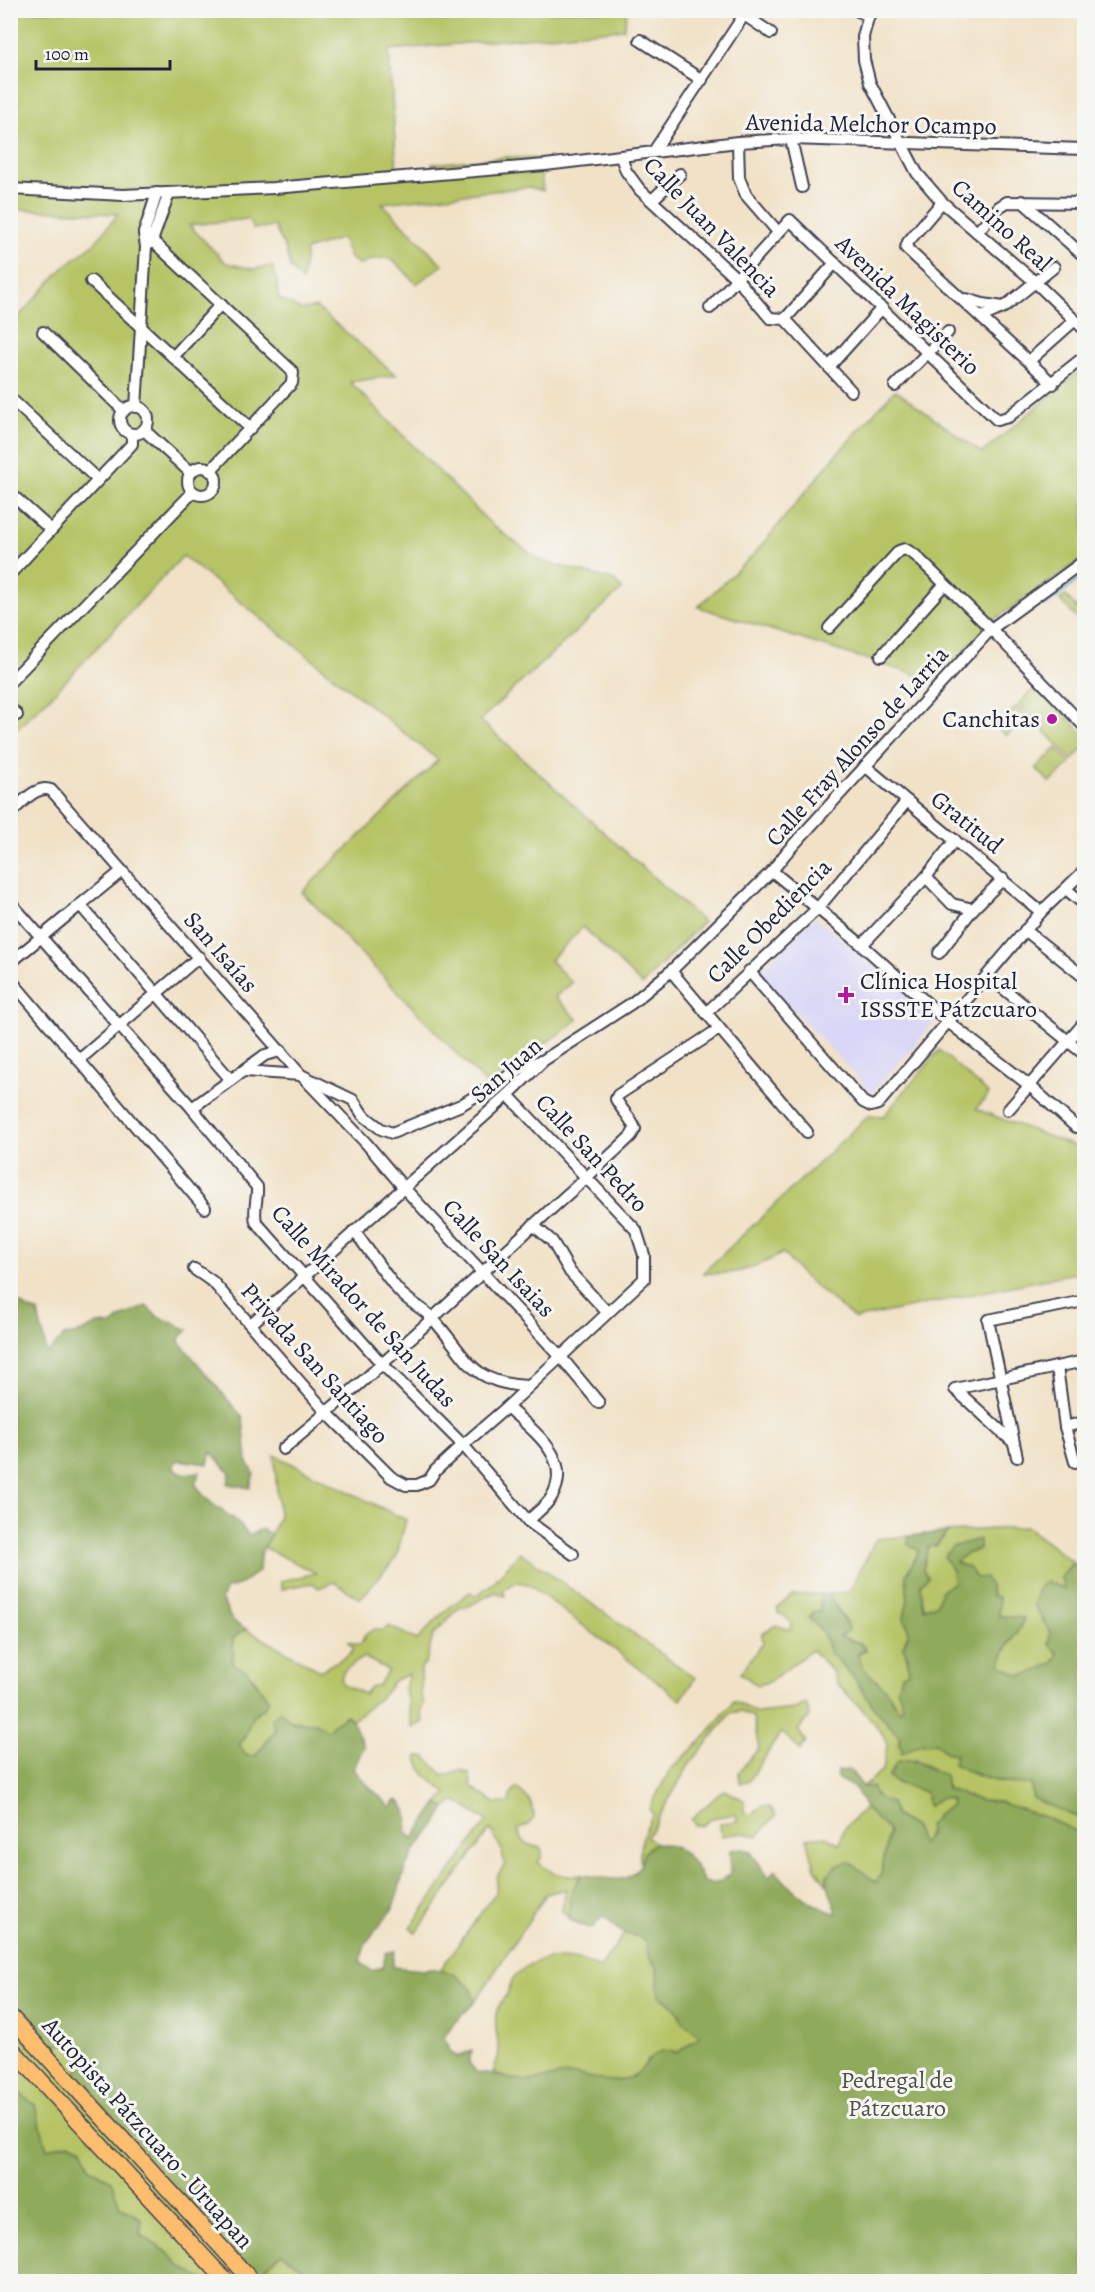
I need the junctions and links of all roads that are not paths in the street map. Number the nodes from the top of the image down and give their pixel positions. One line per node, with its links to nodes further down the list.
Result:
1 (856, 10): 3 (street)
2 (740, 13): 4 (street); 6 (street)
3 (869, 13): 9 (street, Camino Real)
4 (771, 33)
5 (640, 40): 6 (street)
6 (702, 80): 11 (street)
7 (791, 140): 8 (street, Avenida Melchor Ocampo); 9 (street, Avenida Melchor Ocampo); 14 (street)
8 (738, 142): 11 (street, Avenida Melchor Ocampo); 22 (street)
9 (901, 143): 10 (street, Avenida Melchor Ocampo); 20 (street, Camino Real)
10 (1084, 149)
11 (654, 152): 12 (street, Avenida Melchor Ocampo)
12 (621, 157): 17 (street, Avenida Melchor Ocampo); 18 (street, Calle Juan Valencia)
13 (680, 174): 18 (street)
14 (802, 188)
15 (10, 189): 16 (street, Avenida Melchor Ocampo)
16 (157, 193): 17 (street, Avenida Melchor Ocampo); 24 (street)
17 (169, 193): 24 (street)
18 (652, 200): 28 (street, Calle Juan Valencia)
19 (1022, 201): 21 (street); 23 (street); 25 (street)
20 (942, 202): 23 (street, Camino Real); 31 (street)
21 (1084, 203)
22 (778, 232): 26 (street, Avenida Magisterio); 28 (street)
23 (977, 232): 30 (street, Camino Real)
24 (148, 240): 32 (street); 39 (street)
25 (1083, 252)
26 (835, 264): 35 (street, Avenida Magisterio); 37 (street)
27 (1054, 267): 30 (street)
28 (737, 279): 34 (street); 37 (street, Calle Juan Valencia)
29 (91, 281): 39 (street)
30 (1035, 282): 33 (street); 38 (street, Camino Real)
31 (960, 297): 33 (street); 36 (street)
32 (220, 304): 44 (street); 54 (street)
33 (1004, 307): 36 (street)
34 (710, 308)
35 (882, 308): 43 (street, Avenida Magisterio); 47 (street)
36 (982, 317): 46 (street)
37 (785, 319): 47 (street, Calle Juan Valencia)
38 (1075, 320): 40 (street, Camino Real); 46 (street)
39 (141, 328): 44 (street); 52 (street)
40 (1084, 328)
41 (43, 332): 53 (street)
42 (948, 332): 43 (street)
43 (927, 354): 48 (street, Avenida Magisterio); 49 (street)
44 (173, 357): 54 (street)
45 (1084, 357): 48 (street)
46 (1029, 361): 48 (street)
47 (829, 367): 50 (street, Calle Juan Valencia)
48 (1053, 384)
49 (895, 386)
50 (851, 391)
51 (10, 398): 59 (street)
52 (136, 407): 53 (street); 55 (street)
53 (124, 411): 56 (street)
54 (250, 428): 57 (street)
55 (144, 430): 56 (street); 58 (street)
56 (132, 434): 59 (street)
57 (210, 471): 58 (street); 60 (street)
58 (191, 473): 60 (street)
59 (98, 480): 62 (street)
60 (193, 492): 69 (street)
61 (10, 493): 62 (street)
62 (51, 530): 64 (street)
63 (1084, 561): 67 (street, Calle Fray Alonso de Larria)
64 (10, 573)
65 (944, 585): 66 (street); 67 (street); 68 (street)
66 (829, 628)
67 (992, 629): 70 (street); 71 (street, Calle Fray Alonso de Larria)
68 (881, 656)
69 (10, 682)
70 (1084, 726)
71 (865, 766): 72 (street, Gratitud); 76 (street, Calle Fray Alonso de Larria)
72 (907, 801): 74 (street, Gratitud); 84 (street, Calle Obediencia)
73 (10, 813): 75 (street, San Isaías)
74 (955, 840): 78 (street); 79 (street, Gratitud)
75 (122, 871): 83 (street); 91 (street, San Isaías)
76 (772, 871): 84 (street); 94 (street, Calle Fray Alonso de Larria)
77 (1084, 871): 80 (street)
78 (926, 877): 85 (street); 89 (street)
79 (1003, 879): 85 (street); 86 (street, Gratitud)
80 (1066, 889): 82 (street); 86 (street)
81 (10, 902): 88 (street)
82 (1084, 904)
83 (80, 905): 88 (street); 98 (street)
84 (818, 908): 89 (street); 93 (street, Calle Obediencia)
85 (973, 909): 90 (street)
86 (1041, 912): 87 (street)
87 (1025, 930): 95 (street); 96 (street)
88 (41, 937): 92 (street); 102 (street)
89 (862, 945): 100 (street)
90 (939, 953)
91 (199, 957): 98 (street); 105 (street, San Isaías)
92 (10, 963)
93 (749, 971): 99 (street, Calle Obediencia); 100 (street)
94 (671, 972): 99 (street); 108 (street, San Juan)
95 (988, 976): 100 (street); 104 (street)
96 (1084, 977)
97 (10, 979): 107 (street)
98 (157, 993): 102 (street); 111 (street)
99 (706, 1013): 103 (street)
100 (947, 1021): 112 (street)
101 (1084, 1023): 104 (street)
102 (119, 1026): 107 (street); 114 (street)
103 (719, 1029): 117 (street); 119 (street)
104 (1069, 1042): 106 (street); 112 (street)
105 (280, 1052): 109 (street); 110 (street, San Isaías)
106 (1084, 1054)
107 (80, 1060): 121 (street)
108 (544, 1060): 110 (street); 113 (street, San Juan)
109 (244, 1071): 110 (street); 111 (street)
110 (301, 1075): 118 (street, San Isaías)
111 (231, 1080): 114 (street)
112 (1030, 1086): 115 (street); 116 (street)
113 (508, 1095): 119 (street, Calle San Pedro); 120 (street, San Juan)
114 (192, 1108): 126 (street, Calle Mirador de San Judas)
115 (1008, 1110)
116 (1076, 1126)
117 (807, 1132)
118 (366, 1143): 120 (street, Calle San Isaias)
119 (588, 1178): 122 (street); 128 (street, Calle San Pedro)
120 (404, 1188): 123 (street, San Juan); 125 (street, Calle San Isaias)
121 (205, 1208)
122 (533, 1225): 125 (street); 128 (street)
123 (354, 1231): 126 (street, San Juan); 129 (street)
124 (194, 1269): 130 (street, Privada San Santiago)
125 (482, 1272): 129 (street); 131 (street, Calle San Isaias)
126 (305, 1276): 130 (street, San Juan); 133 (street, Calle Mirador de San Judas)
127 (1084, 1301): 135 (street)
128 (607, 1312): 131 (street)
129 (432, 1318): 133 (street); 136 (street)
130 (251, 1324): 139 (street, Privada San Santiago)
131 (560, 1356): 136 (street); 137 (street, Calle San Isaias)
132 (1084, 1361): 134 (street)
133 (382, 1364): 139 (street); 143 (street, Calle Mirador de San Judas)
134 (1057, 1367): 135 (street); 141 (street)
135 (1001, 1380): 142 (street); 142 (street)
136 (529, 1386): 138 (street)
137 (599, 1404)
138 (507, 1407): 143 (street); 147 (street)
139 (327, 1413): 143 (street, Privada San Santiago); 144 (street)
140 (1084, 1422): 141 (street)
141 (1065, 1426): 146 (street)
142 (1013, 1442): 145 (street)
143 (463, 1445): 147 (street, Calle Mirador de San Judas)
144 (283, 1449)
145 (1017, 1457)
146 (1075, 1462)
147 (528, 1521): 148 (street, Calle Mirador de San Judas)
148 (573, 1554)
149 (10, 2016): 152 (highway, Autopista Pátzcuaro - Uruapan)
150 (10, 2047): 151 (highway, Autopista Pátzcuaro - Uruapan)
151 (227, 2282)
152 (253, 2282)

